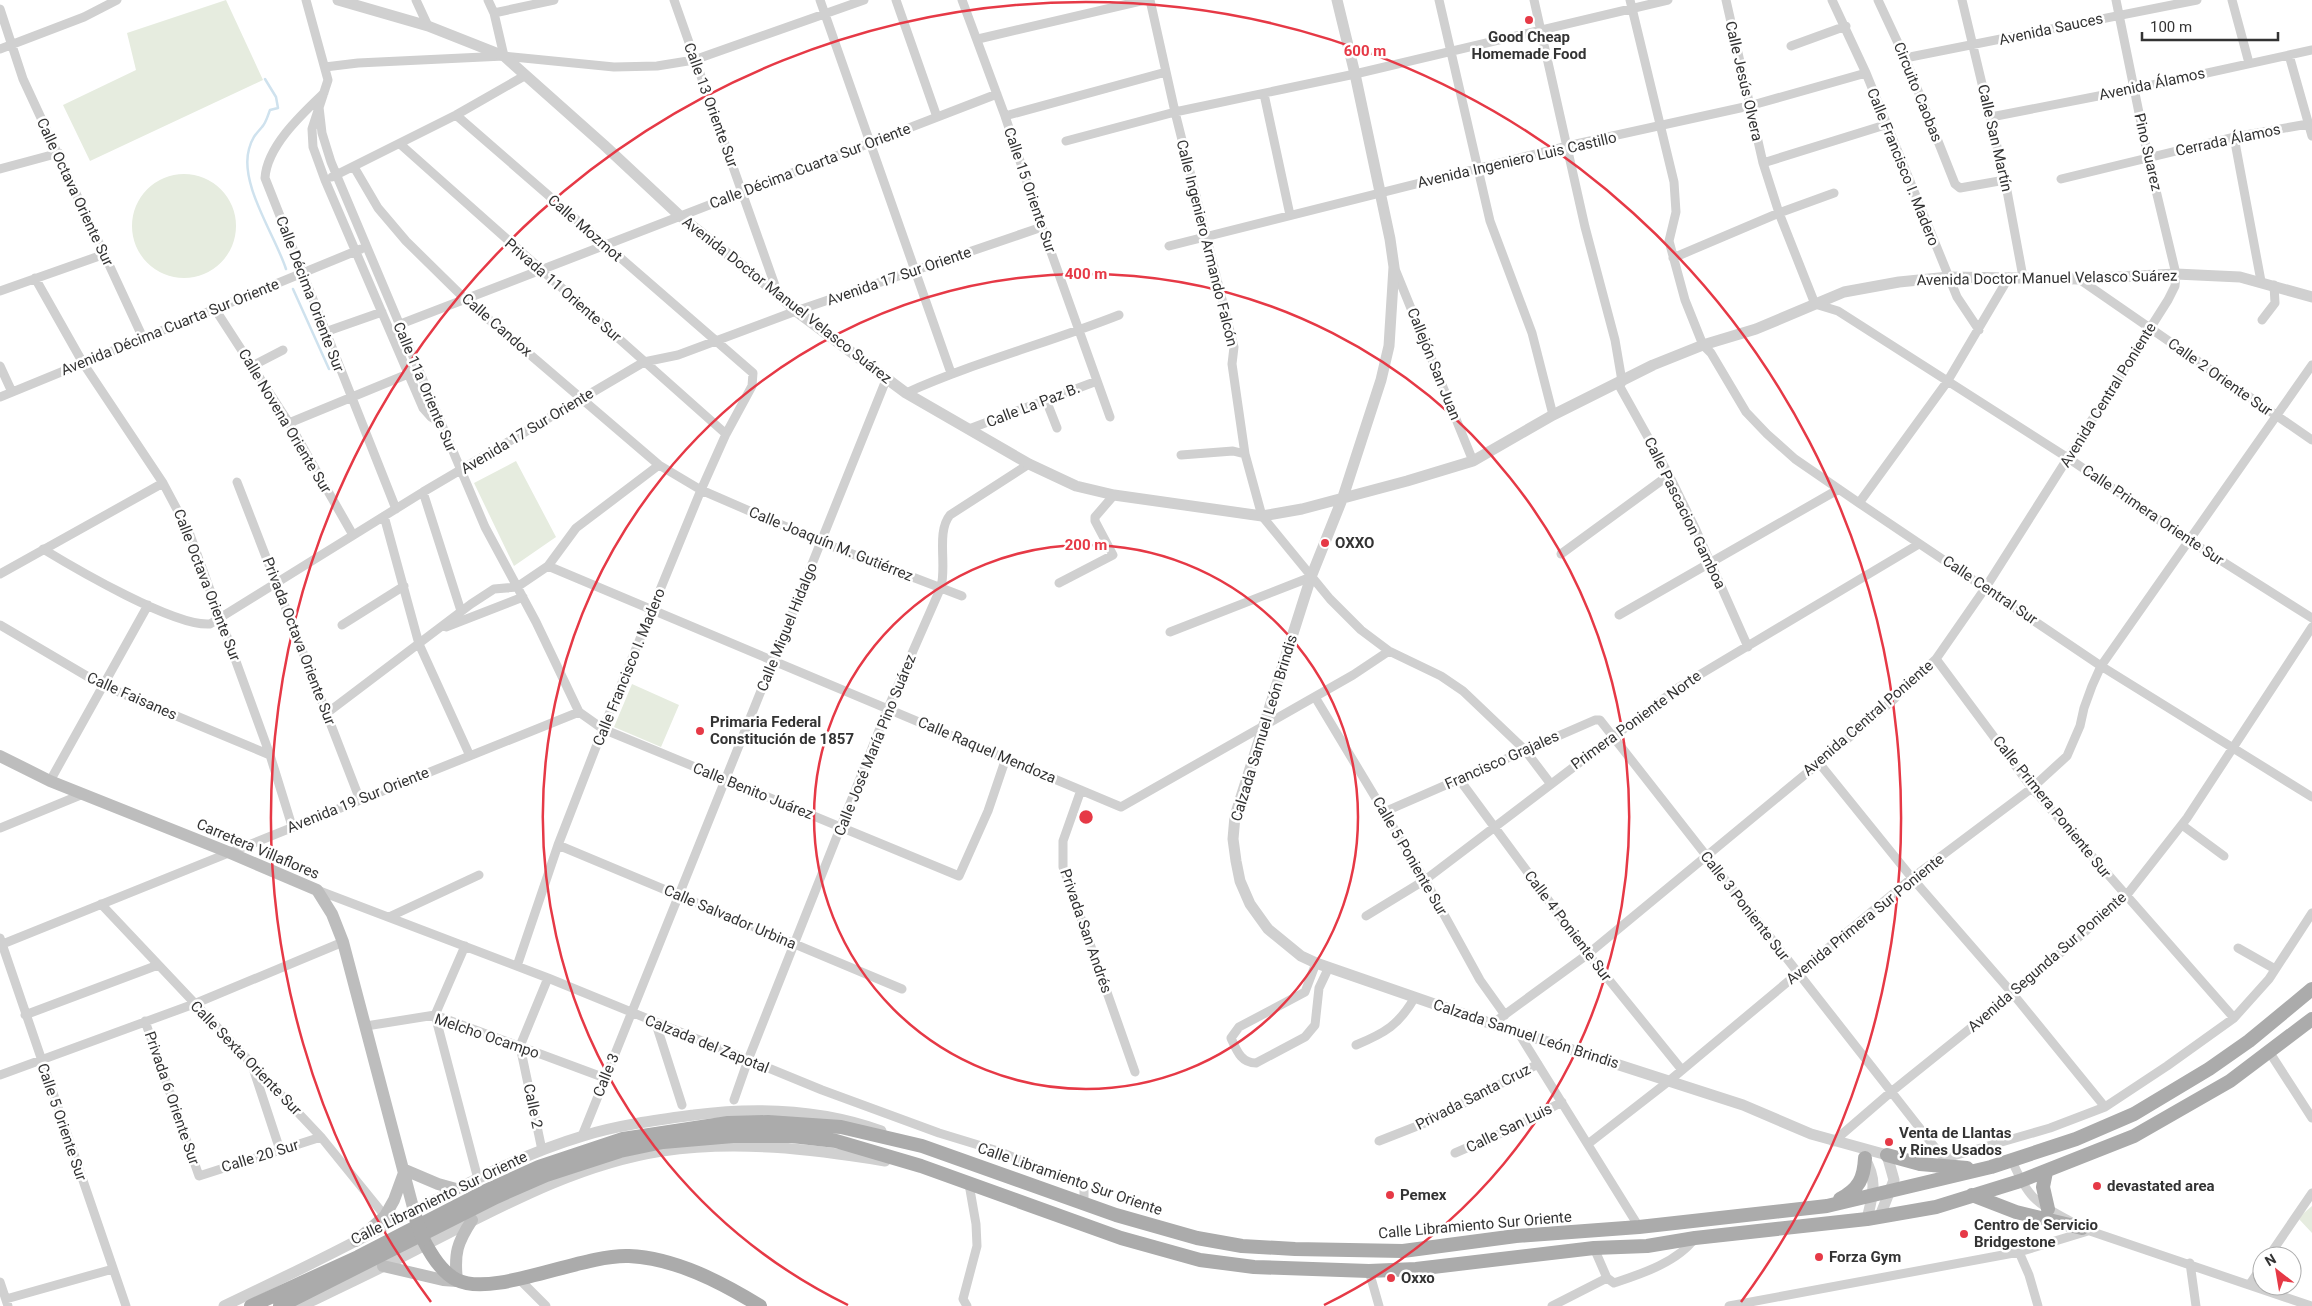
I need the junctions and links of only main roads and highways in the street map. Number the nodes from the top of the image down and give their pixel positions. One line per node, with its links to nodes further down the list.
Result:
1 (0, 756): 7 (main road, Carretera Villaflores)
2 (2312, 989): 6 (main road, Calle Libramiento Sur Oriente)
3 (2312, 1019): 8 (main road, Calle Libramiento Sur Oriente)
4 (1861, 1152): 11 (main road)
5 (1887, 1155): 6 (main road)
6 (1990, 1167): 11 (main road, Calle Libramiento Sur Oriente)
7 (404, 1170): 9 (main road); 13 (main road, Carretera Villaflores); 16 (main road)
8 (2046, 1172): 10 (main road, Calle Libramiento Sur Oriente); 12 (main road)
9 (456, 1189)
10 (1972, 1195): 15 (main road); 20 (main road, Calle Libramiento Sur Oriente)
11 (1827, 1206): 19 (main road, Calle Libramiento Sur Oriente)
12 (2048, 1209)
13 (414, 1212): 18 (main road, bridge)
14 (472, 1220): 18 (main road)
15 (2085, 1230)
16 (356, 1241)
17 (383, 1266): 18 (main road)
18 (457, 1280): 21 (main road)
19 (251, 1306)
20 (280, 1306)
21 (760, 1306)

